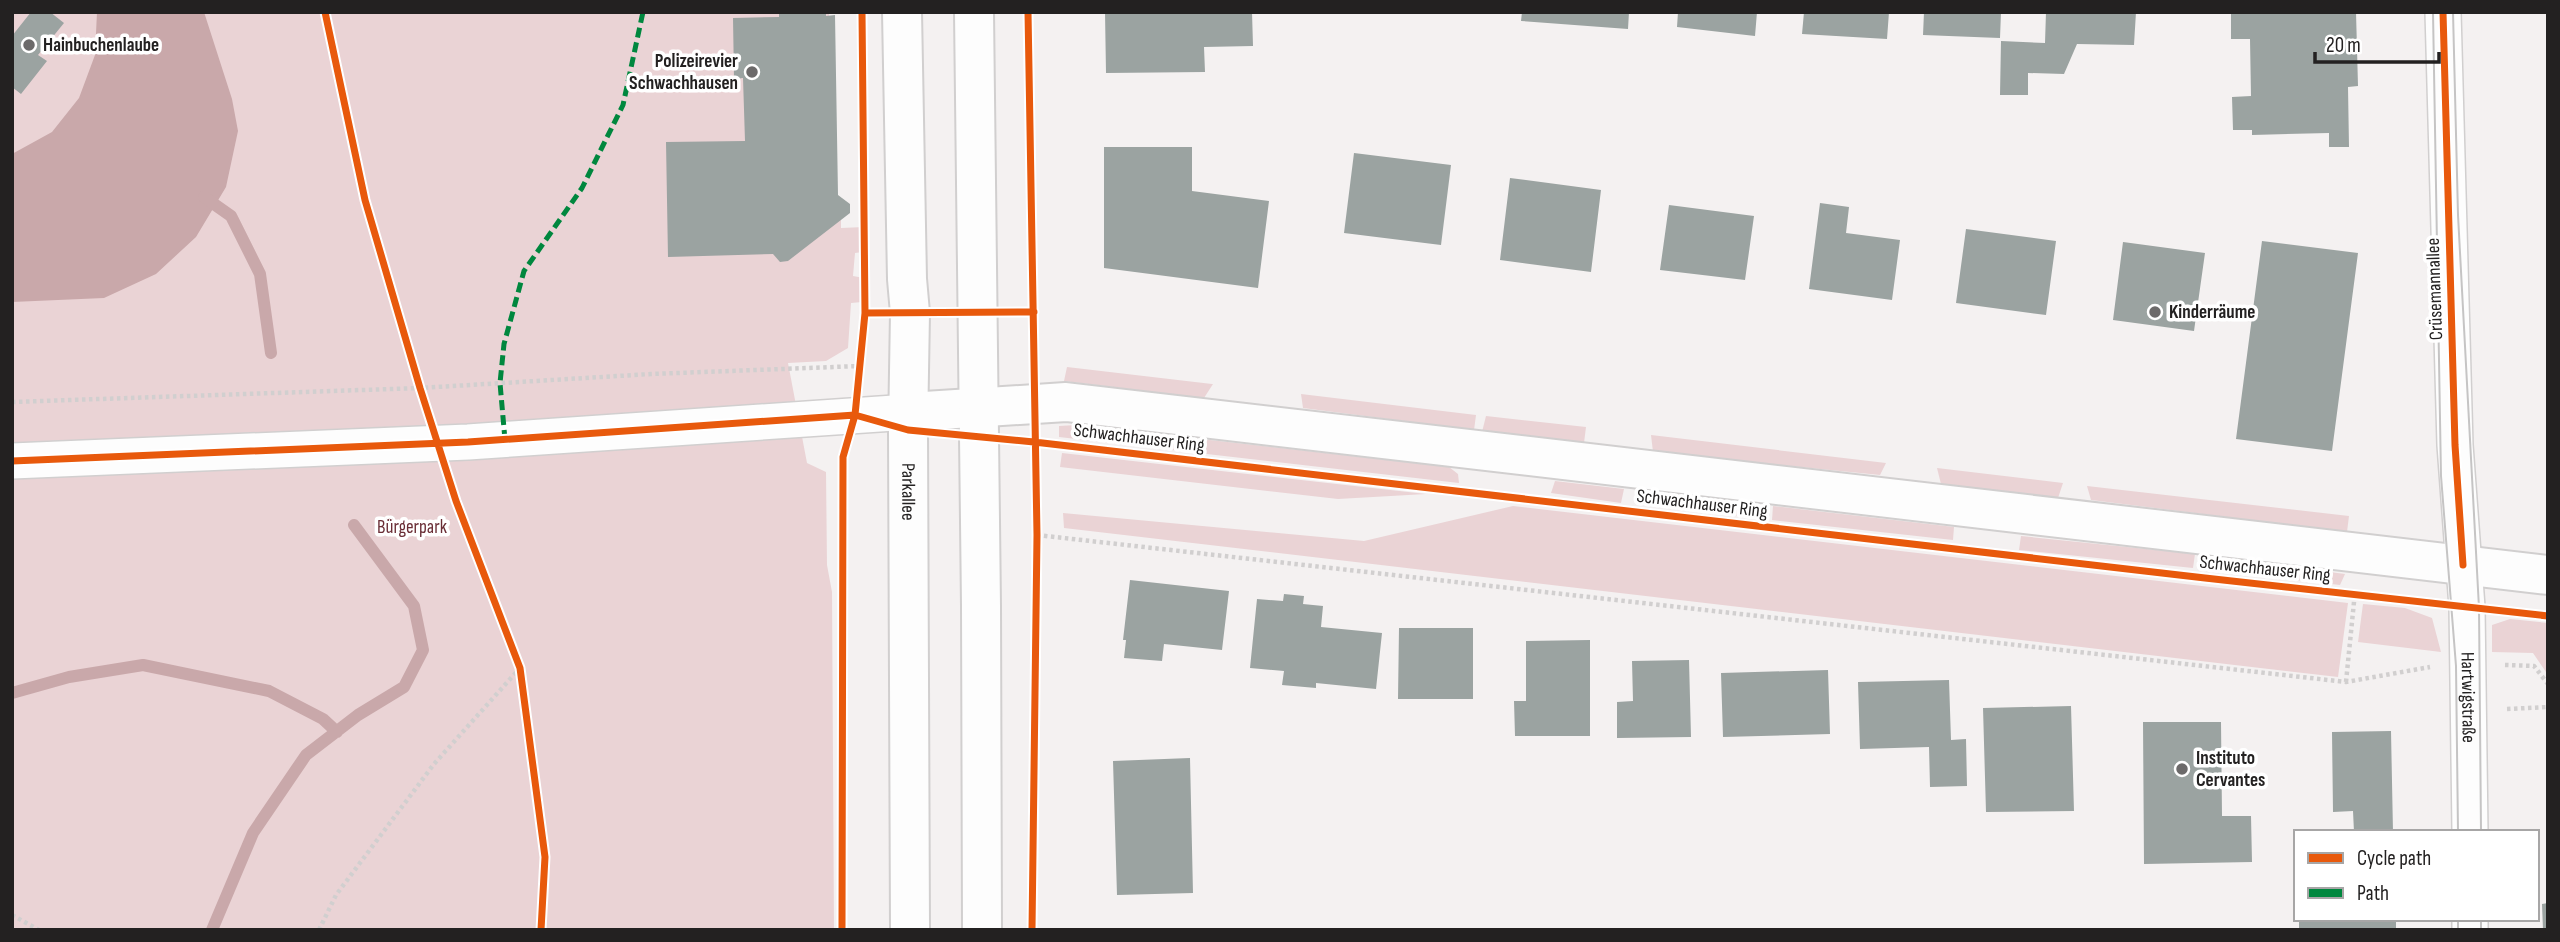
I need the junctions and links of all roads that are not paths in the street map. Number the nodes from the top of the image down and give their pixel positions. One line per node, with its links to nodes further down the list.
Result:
1 (902, 12): 5 (main road, Parkallee)
2 (974, 12): 4 (main road)
3 (2443, 12): 7 (street, Crüsemannallee)
4 (978, 408): 5 (main road, Schwachhauser Ring); 7 (main road, Schwachhauser Ring); 11 (main road)
5 (909, 412): 6 (street); 10 (main road, Parkallee)
6 (12, 461)
7 (2463, 565): 8 (main road, Schwachhauser Ring); 9 (street, Hartwigstraße)
8 (2548, 575)
9 (2470, 830)
10 (910, 930)
11 (982, 930)

